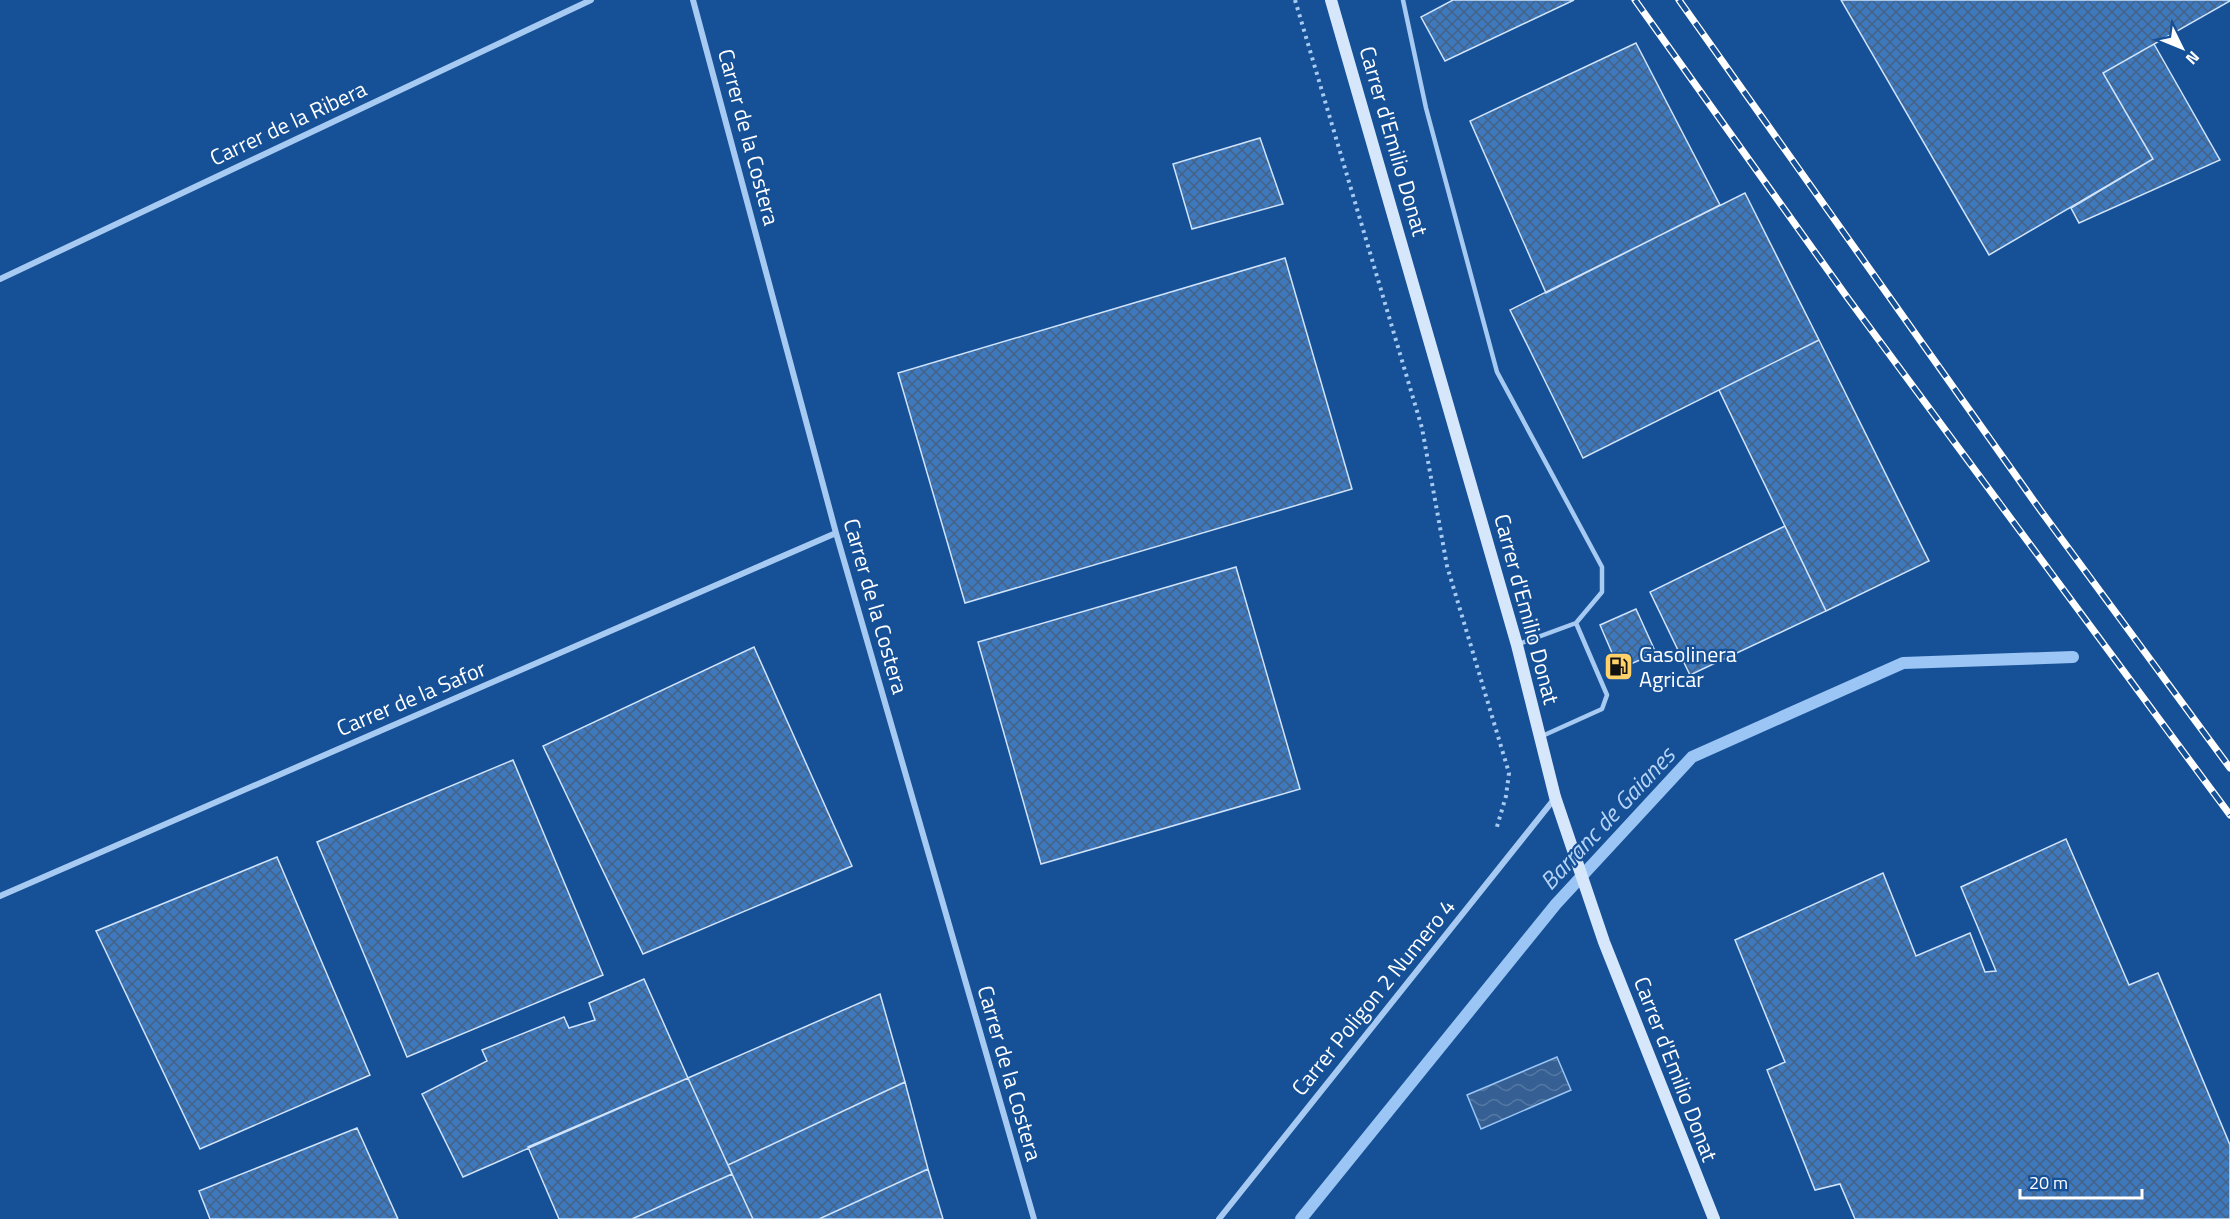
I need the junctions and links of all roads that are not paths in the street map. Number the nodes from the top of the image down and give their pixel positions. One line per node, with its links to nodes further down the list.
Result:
1 (591, 0): 5 (street, Carrer de la Ribera)
2 (693, 0): 6 (street, Carrer de la Costera)
3 (1331, 0): 8 (street, Carrer d'Emilio Donat)
4 (1402, 0): 7 (lane)
5 (0, 279)
6 (836, 533): 11 (street, Carrer de la Safor); 12 (street, Carrer de la Costera)
7 (1576, 622): 8 (lane); 9 (lane)
8 (1516, 645): 9 (street, Carrer d'Emilio Donat)
9 (1540, 737): 10 (street, Carrer d'Emilio Donat)
10 (1555, 797): 13 (street, Carrer Poligon 2 Numero 4); 14 (street, Carrer d'Emilio Donat)
11 (0, 896)
12 (1034, 1219)
13 (1219, 1219)
14 (1714, 1219)

